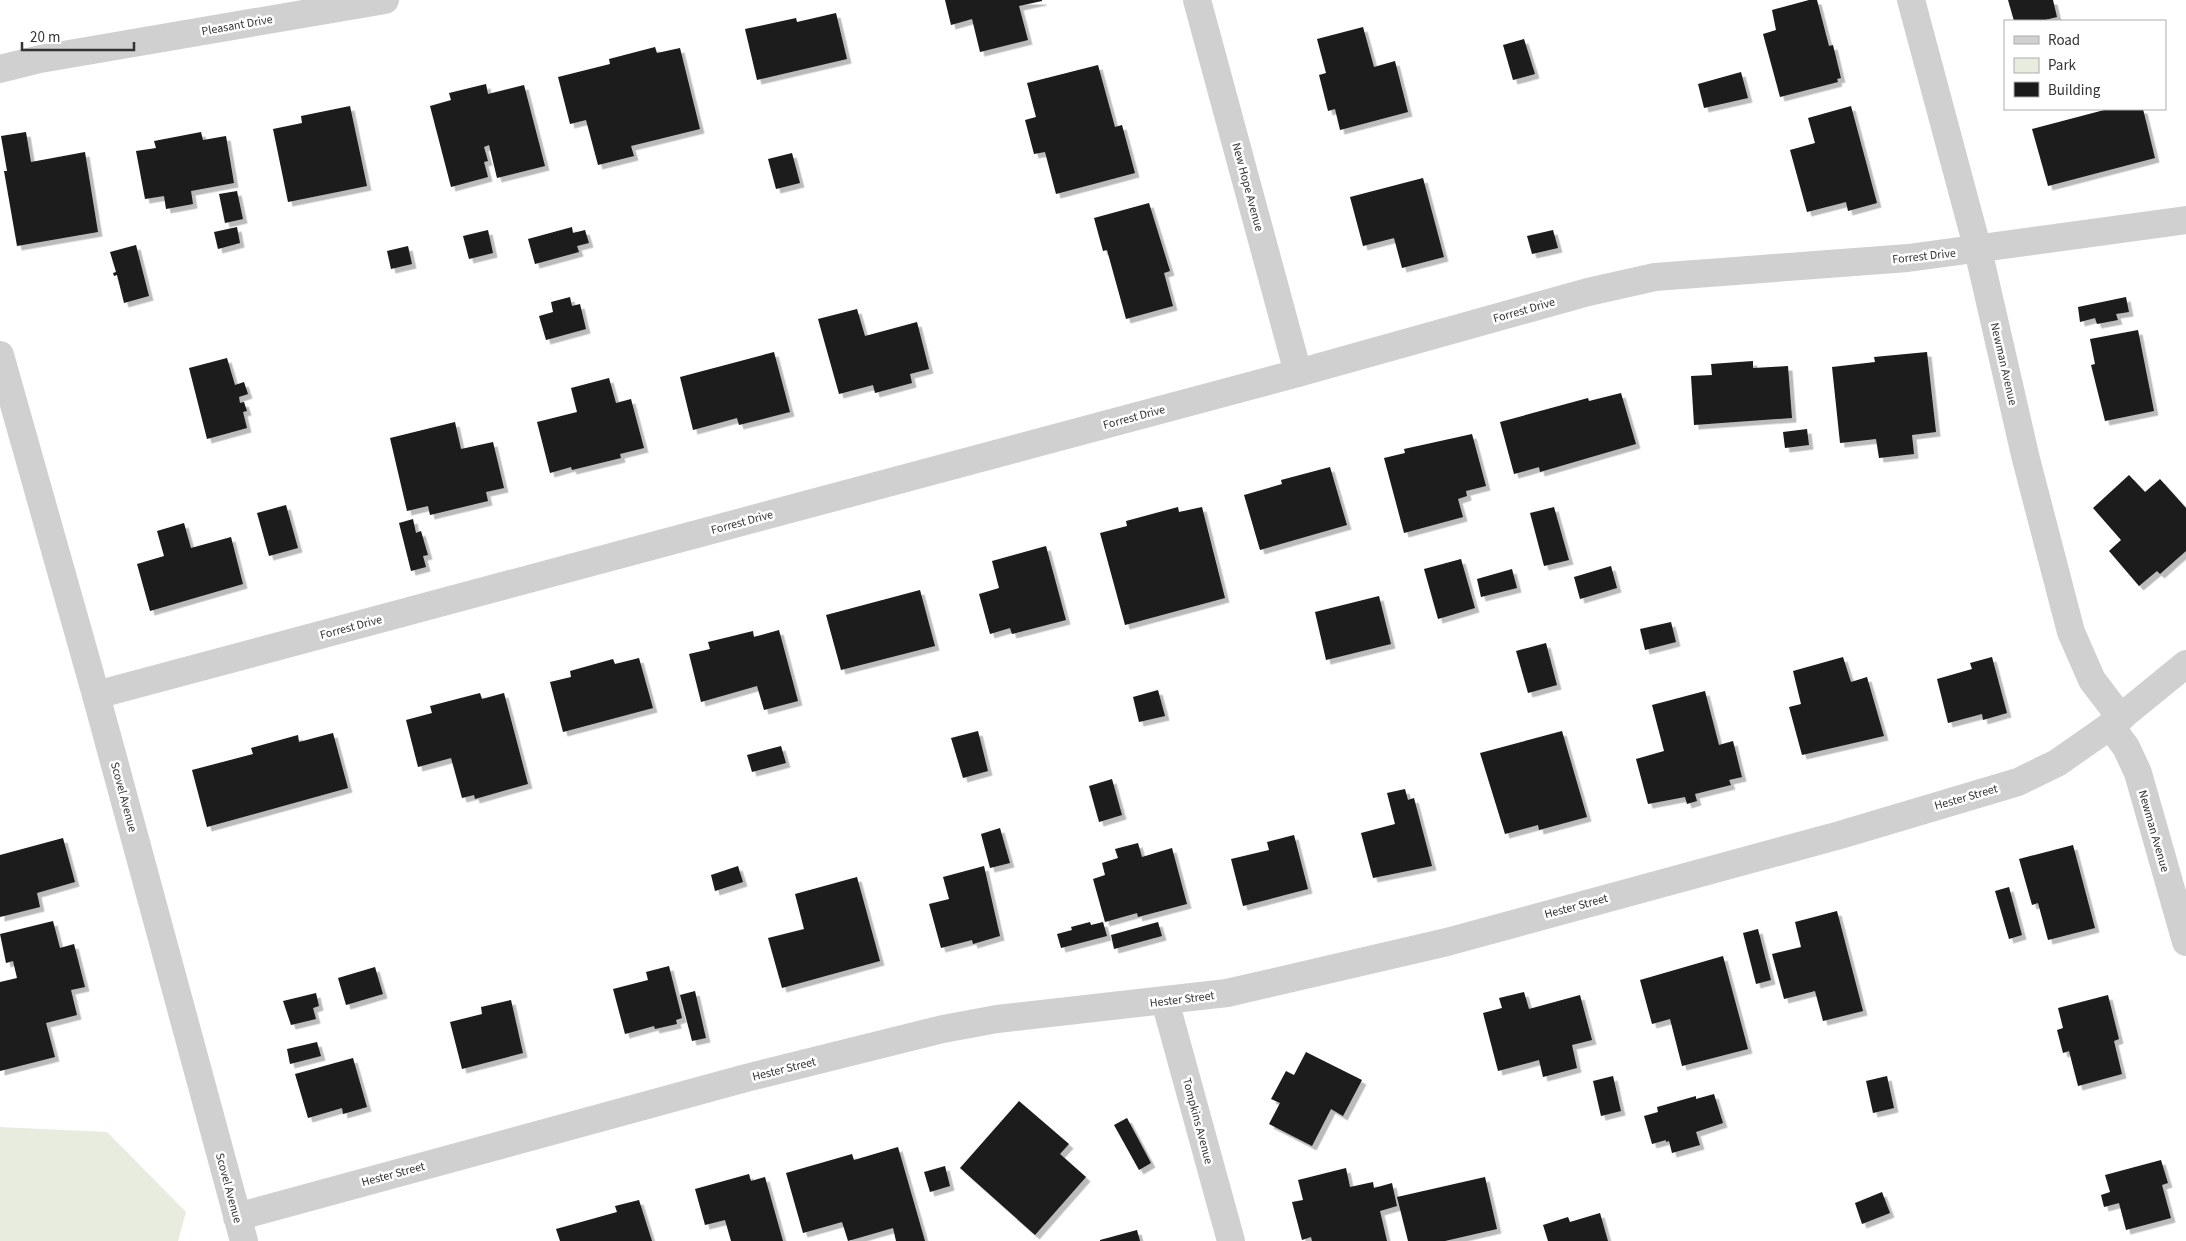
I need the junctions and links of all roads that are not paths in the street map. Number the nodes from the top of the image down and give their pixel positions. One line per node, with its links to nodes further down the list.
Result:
1 (385, 0): 4 (street, Pleasant Drive)
2 (1197, 0): 8 (street, New Hope Avenue)
3 (1911, 0): 6 (street, Newman Avenue)
4 (0, 69)
5 (2186, 220): 6 (street, Forrest Drive)
6 (1978, 250): 8 (street, Forrest Drive); 11 (street, Newman Avenue)
7 (0, 355): 10 (street, Scovel Avenue)
8 (1298, 373): 10 (street, Forrest Drive)
9 (2186, 664): 11 (street, Hester Street)
10 (96, 695): 14 (street, Scovel Avenue)
11 (2116, 722): 12 (street, Newman Avenue); 13 (street, Hester Street)
12 (2186, 942)
13 (1165, 1001): 14 (street, Hester Street); 15 (street, Tompkins Avenue)
14 (240, 1229)
15 (1231, 1241)

